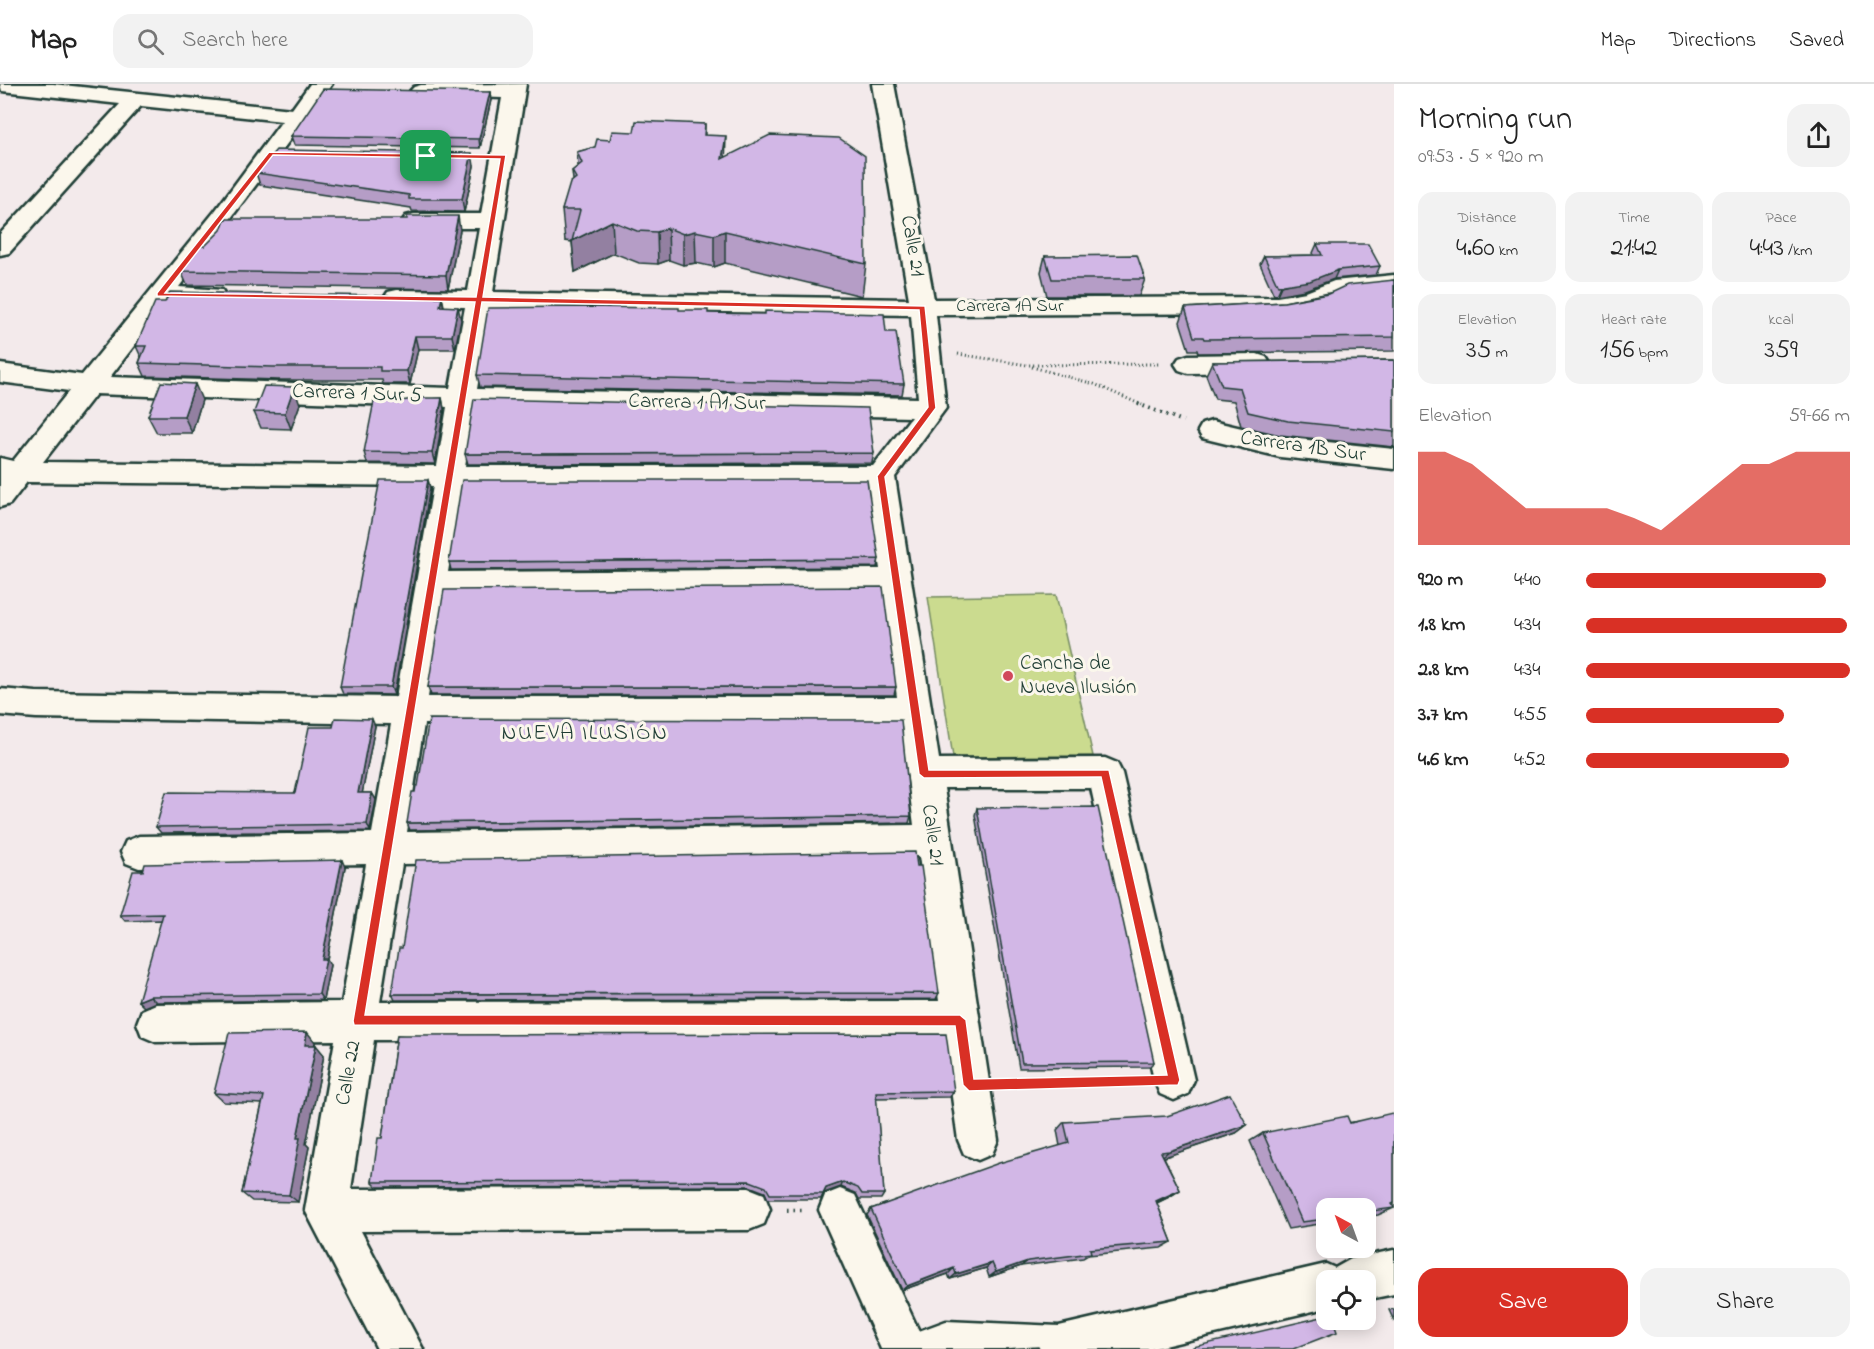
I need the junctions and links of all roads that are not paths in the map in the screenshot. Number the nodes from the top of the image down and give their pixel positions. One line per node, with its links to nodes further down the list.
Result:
1 (883, 84): 16 (street, Calle 21)
2 (2, 85): 6 (street)
3 (326, 87): 7 (street)
4 (515, 88): 5 (street); 9 (street, Calle 22)
5 (398, 90)
6 (136, 99): 7 (street); 10 (street)
7 (298, 116): 12 (street)
8 (388, 221): 9 (street)
9 (492, 221): 15 (street, Calle 22)
10 (0, 248)
11 (1393, 284): 16 (street, Carrera 1A Sur)
12 (160, 295): 13 (street); 20 (street)
13 (231, 296)
14 (373, 298): 15 (street, Carrera 1A Sur)
15 (479, 299): 16 (street, Carrera 1A Sur); 21 (street, Calle 22)
16 (923, 307): 22 (street, Calle 21)
17 (1280, 363): 18 (street)
18 (1188, 364)
19 (0, 373): 20 (street, Carrera 1 Sur 5)
20 (88, 386): 21 (street, Carrera 1 Sur 5); 25 (street)
21 (463, 398): 22 (street, Carrera 1 A1 Sur); 26 (street, Calle 22)
22 (932, 408): 27 (street)
23 (1212, 431): 24 (street, Carrera 1B Sur)
24 (1394, 459)
25 (10, 470): 26 (street); 28 (street)
26 (450, 476): 27 (street); 30 (street, Calle 22)
27 (881, 476): 29 (street, Calle 21)
28 (0, 497)
29 (897, 581): 30 (street); 33 (street, Calle 21)
30 (431, 584): 32 (street, Calle 22)
31 (0, 702): 32 (street)
32 (411, 708): 33 (street); 36 (street, Calle 22)
33 (915, 711): 34 (street, Calle 21)
34 (924, 774): 35 (street, Calle 21); 41 (street)
35 (933, 840): 36 (street); 38 (street, Calle 21)
36 (387, 850): 37 (street); 39 (street, Calle 22)
37 (139, 852)
38 (960, 1020): 39 (street); 42 (street, Calle 21)
39 (358, 1021): 40 (street); 44 (street, Calle 22)
40 (156, 1023)
41 (1174, 1080)
42 (978, 1140)
43 (749, 1209): 44 (street)
44 (326, 1210): 49 (street)
45 (840, 1210): 50 (street)
46 (1394, 1272): 47 (street)
47 (1376, 1276)
48 (1316, 1288): 51 (street)
49 (401, 1349)
50 (904, 1349)
51 (929, 1349)

